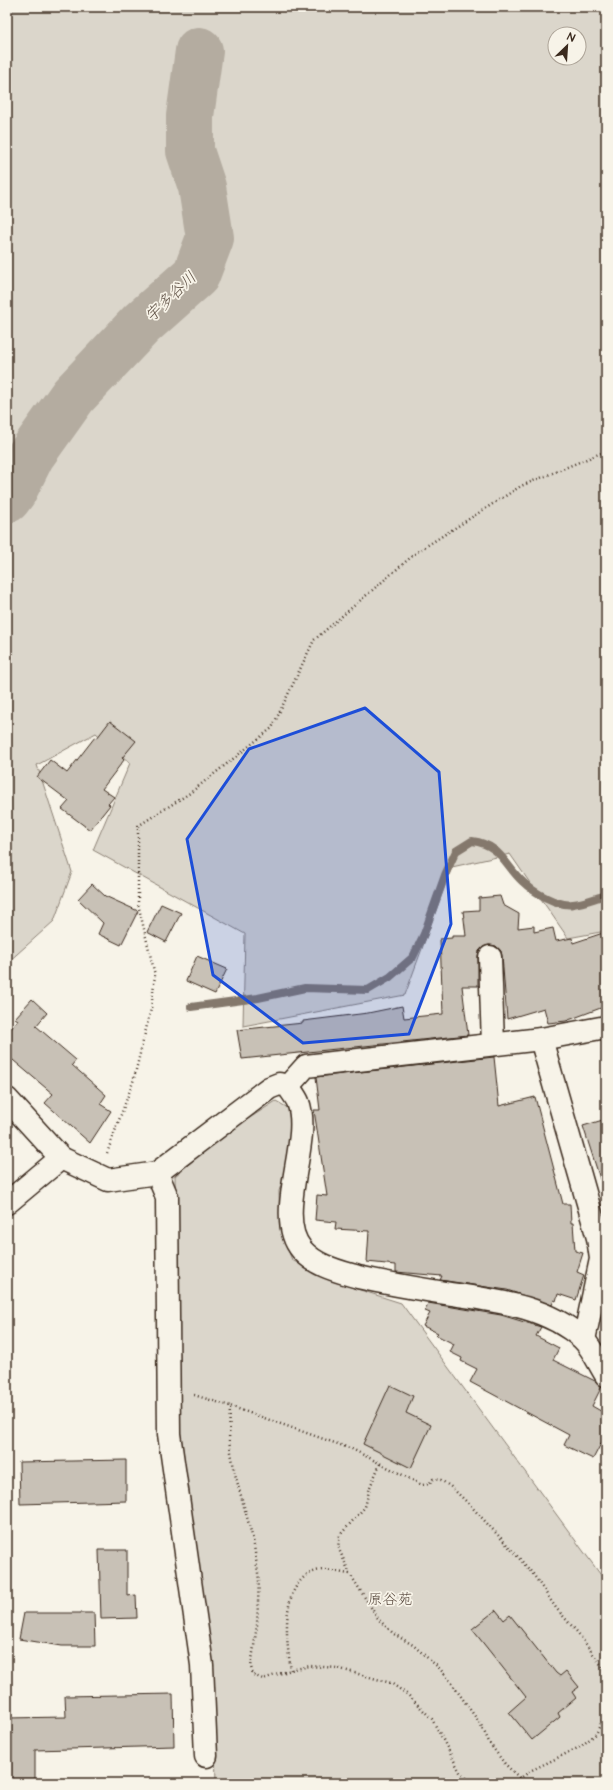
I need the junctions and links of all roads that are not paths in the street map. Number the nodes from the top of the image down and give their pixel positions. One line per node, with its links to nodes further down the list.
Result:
1 (490, 957): 4 (street)
2 (606, 1027): 3 (street)
3 (541, 1039): 4 (street); 10 (street)
4 (492, 1044): 5 (street)
5 (288, 1086): 8 (street); 11 (street)
6 (7, 1099): 7 (street)
7 (61, 1158): 8 (street); 9 (street)
8 (158, 1173): 13 (street)
9 (7, 1203)
10 (597, 1206): 11 (street)
11 (584, 1340): 12 (street)
12 (606, 1375)
13 (206, 1756)

